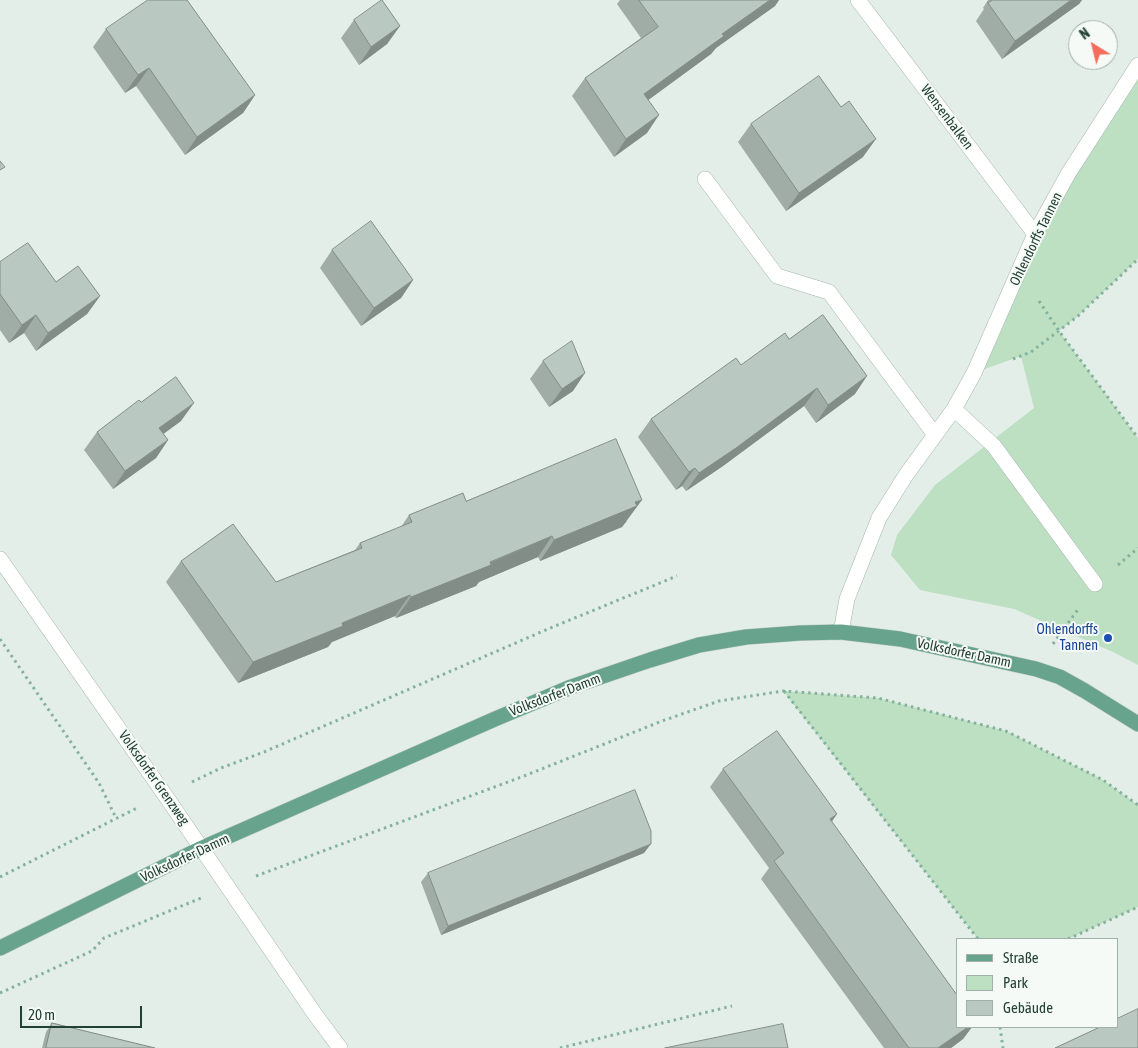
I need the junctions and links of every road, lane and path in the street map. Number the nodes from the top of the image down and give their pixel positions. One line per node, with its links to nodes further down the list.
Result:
1 (858, 0): 4 (street, Wensenbalken)
2 (1138, 65): 4 (street, Ohlendorffs Tannen)
3 (705, 179): 9 (street)
4 (1035, 234): 7 (street, Ohlendorffs Tannen)
5 (1138, 258): 6 (path)
6 (1059, 331): 7 (path); 10 (path)
7 (974, 373): 8 (street, Ohlendorffs Tannen)
8 (954, 409): 9 (street, Ohlendorffs Tannen); 13 (street)
9 (935, 435): 14 (street, Ohlendorffs Tannen)
10 (1138, 438)
11 (0, 559): 18 (street, Volksdorfer Grenzweg)
12 (677, 576): 18 (path)
13 (1095, 584)
14 (841, 632): 17 (main road, Volksdorfer Damm); 21 (main road, Volksdorfer Damm)
15 (0, 639): 20 (path)
16 (783, 691): 19 (path); 23 (path); 25 (path)
17 (1138, 724)
18 (166, 795): 20 (path); 21 (street, Volksdorfer Grenzweg)
19 (1138, 805)
20 (116, 818): 22 (path)
21 (202, 848): 23 (street, Volksdorfer Grenzweg); 27 (main road, Volksdorfer Damm)
22 (0, 877)
23 (228, 887): 28 (path); 31 (street, Volksdorfer Grenzweg)
24 (1138, 907): 26 (path)
25 (977, 938)
26 (1070, 938)
27 (0, 948)
28 (0, 993)
29 (732, 1006): 32 (path)
30 (1000, 1028): 33 (path)
31 (340, 1048)
32 (560, 1048)
33 (1003, 1048)

